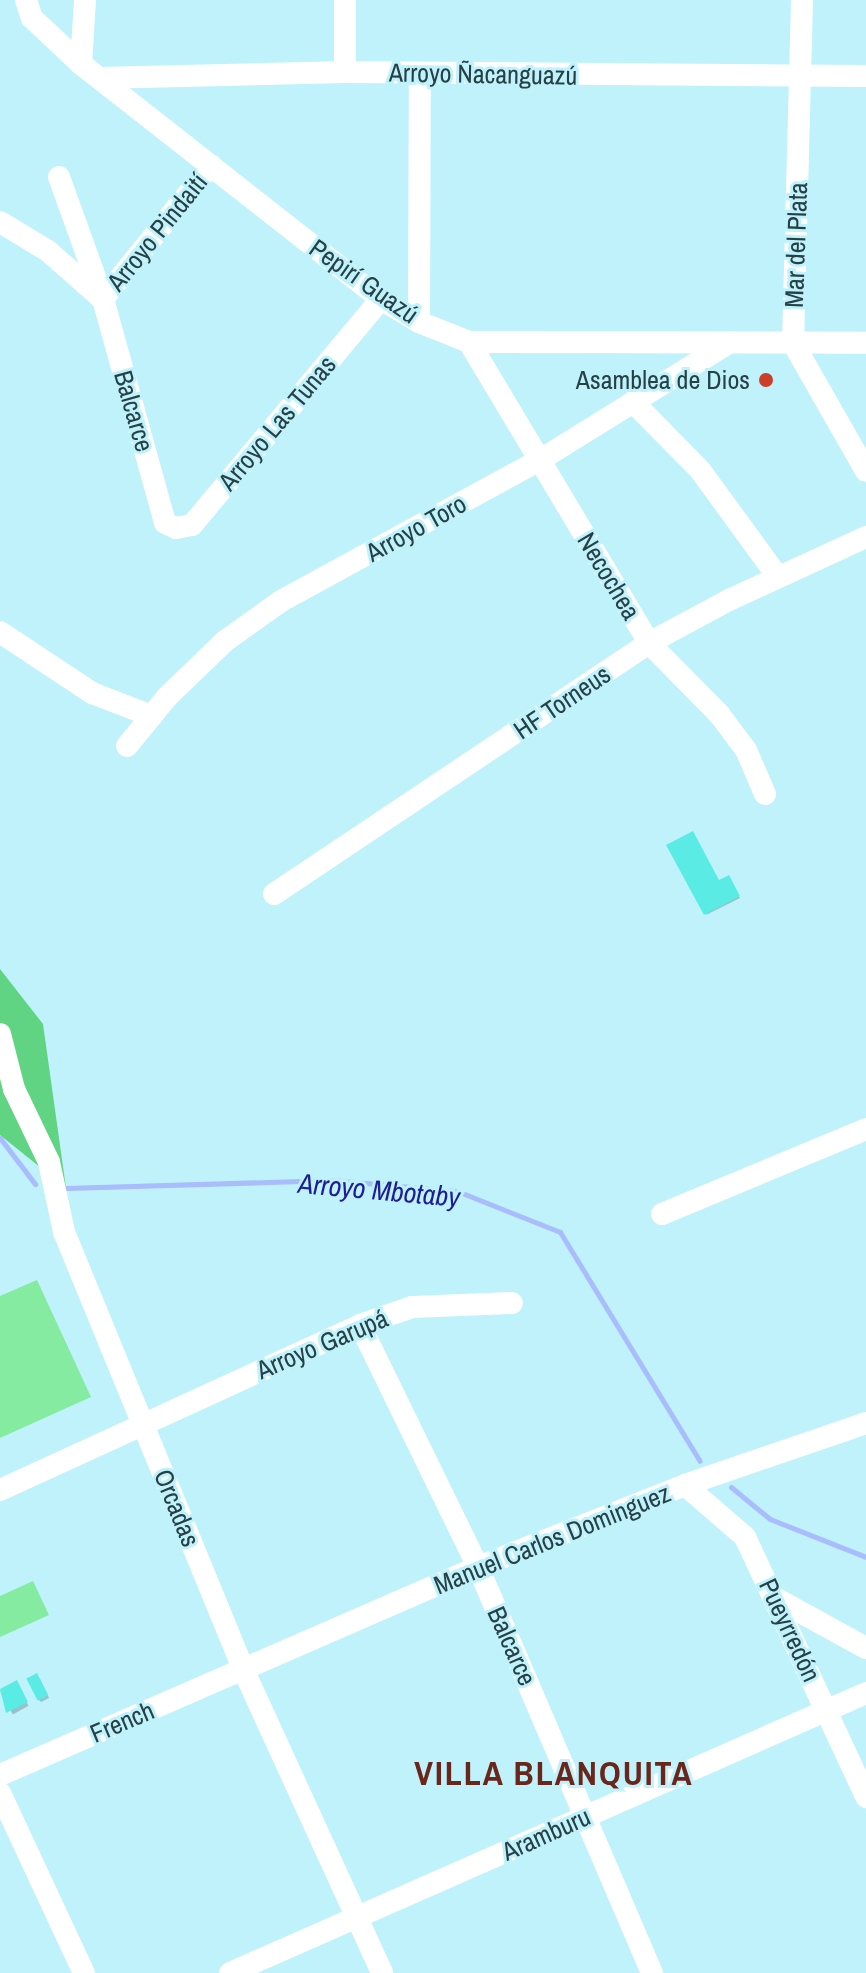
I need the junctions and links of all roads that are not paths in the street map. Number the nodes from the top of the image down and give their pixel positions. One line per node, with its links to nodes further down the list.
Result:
1 (85, 0): 5 (street)
2 (345, 0): 6 (street)
3 (802, 0): 9 (street, Mar del Plata)
4 (29, 9): 5 (street, Pepirí Guazú)
5 (90, 71): 6 (street, Arroyo Ñacanguazú); 10 (street, Pepirí Guazú)
6 (345, 72): 7 (street, Arroyo Ñacanguazú)
7 (420, 74): 9 (street, Arroyo Ñacanguazú); 15 (street)
8 (866, 76): 9 (street, Arroyo Ñacanguazú)
9 (800, 78): 18 (street, Mar del Plata)
10 (211, 165): 13 (street, Arroyo Pindaití); 14 (street, Pepirí Guazú)
11 (59, 177): 13 (street, Balcarce)
12 (0, 222): 13 (street)
13 (103, 299): 23 (street, Balcarce)
14 (381, 299): 15 (street, Pepirí Guazú); 23 (street, Arroyo Las Tunas)
15 (419, 322): 16 (street, Pepirí Guazú)
16 (469, 342): 17 (street, Pepirí Guazú); 21 (street, Necochea)
17 (730, 342): 18 (street, Pepirí Guazú); 20 (street, Arroyo Toro)
18 (793, 343): 19 (street, Pepirí Guazú); 22 (street, Mar del Plata)
19 (866, 343)
20 (633, 402): 21 (street, Arroyo Toro); 25 (street)
21 (540, 460): 27 (street, Necochea); 28 (street, Arroyo Toro)
22 (866, 471)
23 (165, 523)
24 (866, 537): 25 (street, HF Torneus)
25 (778, 577): 27 (street, HF Torneus)
26 (0, 632): 28 (street)
27 (649, 643): 30 (street, Necochea); 31 (street, HF Torneus)
28 (152, 716): 29 (street, Arroyo Toro)
29 (127, 746)
30 (765, 794)
31 (274, 894)
32 (0, 1034): 38 (street, Orcadas)
33 (866, 1129): 34 (street)
34 (662, 1214)
35 (512, 1303): 36 (street, Arroyo Garupá)
36 (360, 1325): 38 (street, Arroyo Garupá); 41 (street, Balcarce)
37 (866, 1423): 39 (street, Manuel Carlos Dominguez)
38 (142, 1425): 40 (street, Arroyo Garupá); 44 (street, Orcadas)
39 (685, 1485): 41 (street, Manuel Carlos Dominguez); 42 (street, Pueyrredón)
40 (0, 1490)
41 (478, 1567): 44 (street, Manuel Carlos Dominguez); 50 (street, Balcarce)
42 (775, 1598): 43 (street); 46 (street, Pueyrredón)
43 (866, 1648)
44 (243, 1669): 47 (street, French); 51 (street, Orcadas)
45 (866, 1693): 46 (street, Aramburu)
46 (826, 1708): 49 (street, Pueyrredón); 50 (street, Aramburu)
47 (0, 1775)
48 (0, 1793): 52 (street)
49 (866, 1797)
50 (587, 1816): 51 (street, Aramburu); 55 (street, Balcarce)
51 (357, 1917): 53 (street, Aramburu); 54 (street, Orcadas)
52 (84, 1973)
53 (230, 1973)
54 (382, 1973)
55 (652, 1973)

